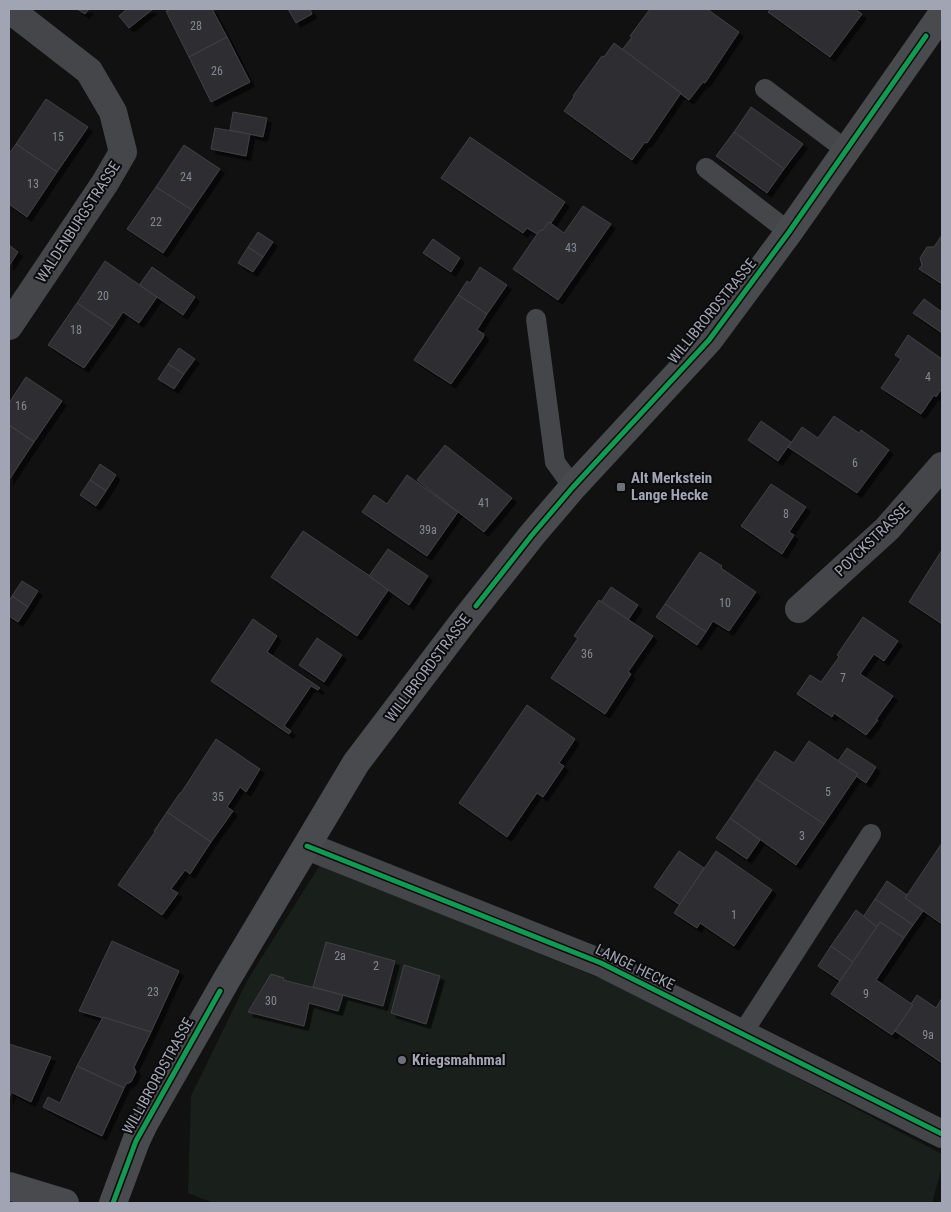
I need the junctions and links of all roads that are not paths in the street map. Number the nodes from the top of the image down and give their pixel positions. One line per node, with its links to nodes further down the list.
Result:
1 (9, 9): 8 (street, WALDENBURGSTRASSE)
2 (940, 22): 4 (main road, WILLIBRORDSTRASSE)
3 (765, 89): 4 (lane)
4 (846, 150): 6 (main road, WILLIBRORDSTRASSE)
5 (706, 168): 6 (lane)
6 (789, 232): 10 (main road, WILLIBRORDSTRASSE)
7 (536, 319): 10 (lane)
8 (9, 326)
9 (942, 466): 11 (street, POYCKSTRASSE)
10 (573, 487): 13 (main road, WILLIBRORDSTRASSE)
11 (798, 609)
12 (871, 834): 14 (lane)
13 (307, 846): 14 (street, LANGE HECKE); 18 (main road, WILLIBRORDSTRASSE)
14 (742, 1034): 15 (street, LANGE HECKE)
15 (942, 1134)
16 (9, 1186): 17 (main road)
17 (65, 1203)
18 (112, 1203)

